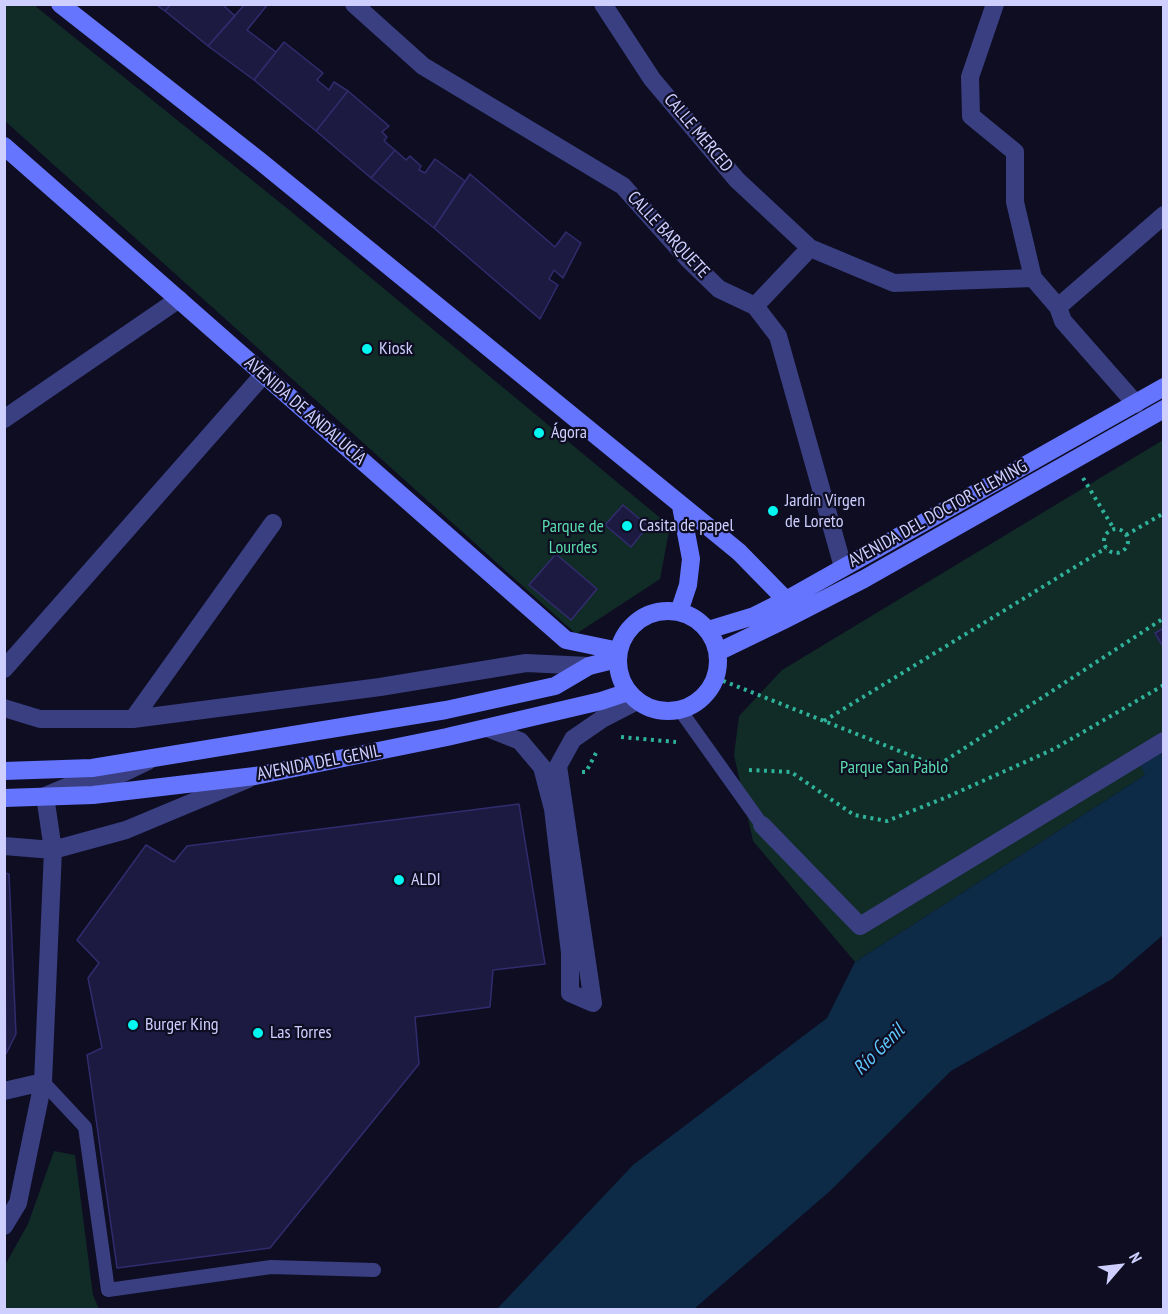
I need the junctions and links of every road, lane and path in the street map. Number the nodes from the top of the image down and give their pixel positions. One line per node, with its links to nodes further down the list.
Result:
1 (60, 4): 18 (street)
2 (354, 4): 10 (street, CALLE BARQUETE)
3 (603, 4): 7 (street, CALLE MERCED)
4 (994, 4): 8 (street)
5 (6, 150): 9 (street, AVENIDA DE ANDALUCÍA)
6 (1164, 215): 11 (street)
7 (810, 248): 8 (street); 10 (street)
8 (1033, 278): 11 (street)
9 (179, 298): 12 (street, AVENIDA DE ANDALUCÍA); 16 (street)
10 (755, 306): 24 (street, CALLE BARQUETE)
11 (1058, 307): 14 (street)
12 (264, 374): 30 (street, AVENIDA DE ANDALUCÍA); 32 (street)
13 (1164, 387): 14 (street, AVENIDA DEL DOCTOR FLEMING)
14 (1136, 404): 24 (street, AVENIDA DEL DOCTOR FLEMING)
15 (1164, 408): 17 (street, AVENIDA DEL DOCTOR FLEMING)
16 (4, 419)
17 (1072, 460): 21 (path); 29 (street, AVENIDA DEL DOCTOR FLEMING)
18 (681, 506): 25 (street); 26 (street)
19 (1164, 513): 22 (path)
20 (273, 523): 38 (street)
21 (1114, 529): 22 (path); 23 (path)
22 (1126, 535): 23 (path)
23 (1106, 548): 39 (path)
24 (843, 567): 25 (street, AVENIDA DEL DOCTOR FLEMING)
25 (786, 600): 28 (street, AVENIDA DEL DOCTOR FLEMING)
26 (679, 612): 28 (street); 30 (street)
27 (1164, 618): 39 (path)
28 (708, 630): 29 (street)
29 (718, 652): 33 (street)
30 (618, 655): 31 (street, AVENIDA DEL GENIL); 35 (street)
31 (589, 666): 38 (street, AVENIDA DEL GENIL); 45 (street, AVENIDA DEL GENIL)
32 (4, 669)
33 (716, 678): 37 (street); 39 (path)
34 (1164, 685): 47 (path)
35 (632, 696): 37 (street); 40 (street, AVENIDA DEL GENIL); 48 (street)
36 (4, 708): 38 (street, AVENIDA DEL GENIL)
37 (680, 710): 47 (lane)
38 (133, 719)
39 (824, 721)
40 (487, 728): 48 (street); 49 (street, AVENIDA DEL GENIL)
41 (614, 736): 44 (path)
42 (1164, 741): 52 (street)
43 (602, 747): 48 (path)
44 (683, 749)
45 (153, 758): 46 (street, AVENIDA DEL GENIL); 50 (street)
46 (4, 771)
47 (725, 773): 52 (lane)
48 (560, 774)
49 (255, 776): 50 (street, AVENIDA DEL GENIL); 54 (street)
50 (45, 796): 51 (street, AVENIDA DEL GENIL); 54 (street)
51 (4, 798)
52 (762, 825)
53 (4, 846): 54 (street)
54 (53, 850): 55 (street)
55 (43, 1082): 56 (street); 57 (street); 58 (lane)
56 (4, 1091)
57 (4, 1226)
58 (374, 1270)

